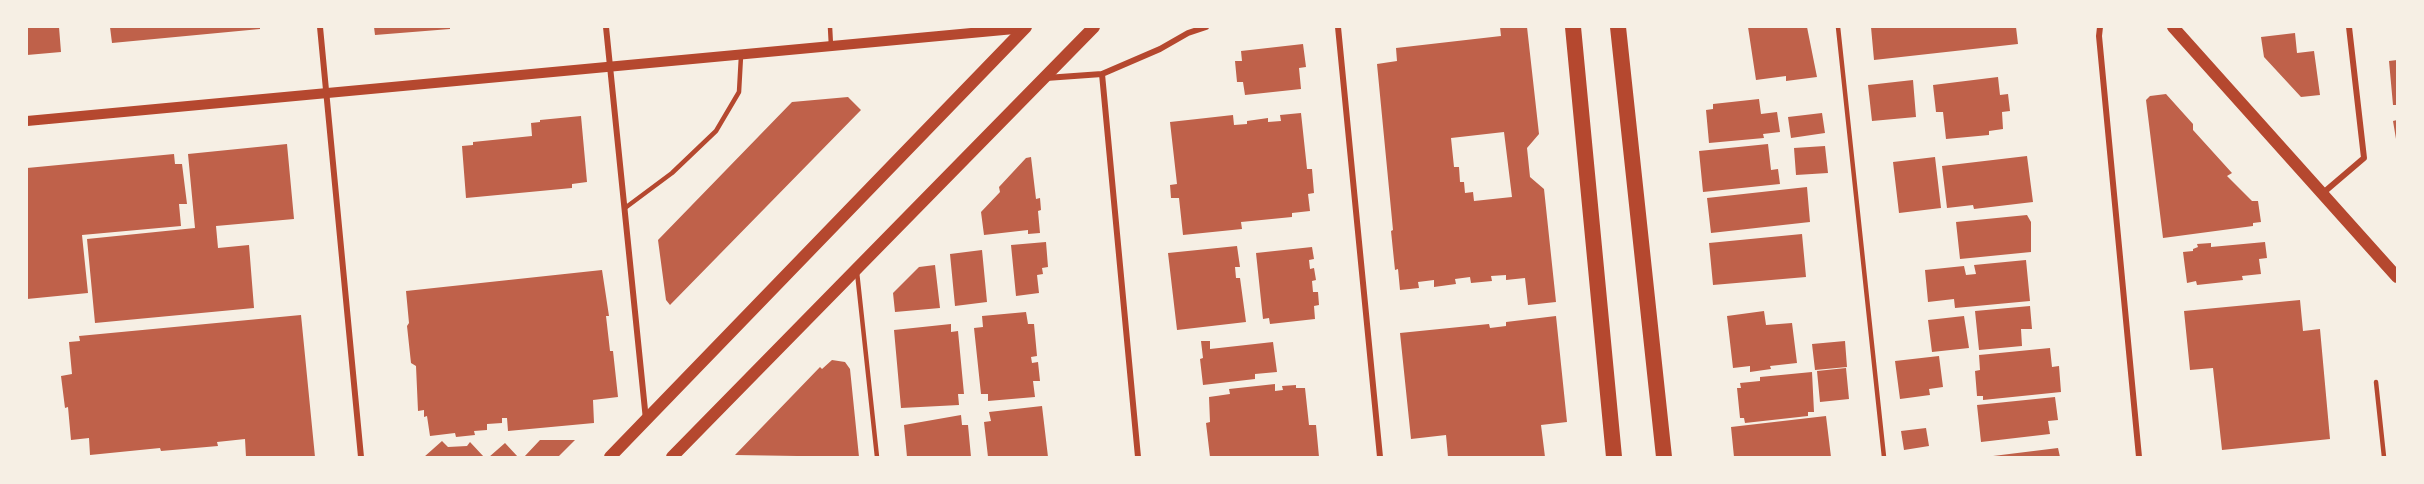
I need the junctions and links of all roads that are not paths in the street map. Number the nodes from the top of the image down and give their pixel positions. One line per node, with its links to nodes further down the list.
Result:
1 (320, 27): 19 (street)
2 (606, 27): 16 (street)
3 (830, 27): 14 (lane)
4 (1026, 27): 14 (street); 26 (main road)
5 (1094, 27): 18 (main road)
6 (1206, 27): 17 (street)
7 (1338, 27): 32 (street)
8 (1573, 27): 33 (highway)
9 (1618, 27): 34 (highway)
10 (1838, 27): 35 (lane)
11 (2100, 27): 36 (street)
12 (2174, 27): 21 (main road)
13 (2349, 27): 21 (street)
14 (831, 46): 15 (street)
15 (742, 54): 16 (street); 22 (lane)
16 (610, 66): 19 (street); 22 (street)
17 (1102, 74): 18 (street); 31 (street)
18 (1045, 78): 23 (main road)
19 (326, 93): 20 (street); 27 (street)
20 (27, 121)
21 (2323, 193): 24 (main road)
22 (625, 208): 26 (street)
23 (856, 269): 29 (main road); 30 (lane)
24 (2397, 277)
25 (2376, 382): 37 (lane)
26 (646, 420): 28 (main road)
27 (361, 457)
28 (610, 457)
29 (672, 457)
30 (877, 457)
31 (1137, 457)
32 (1380, 457)
33 (1614, 457)
34 (1664, 457)
35 (1884, 457)
36 (2139, 457)
37 (2384, 457)

